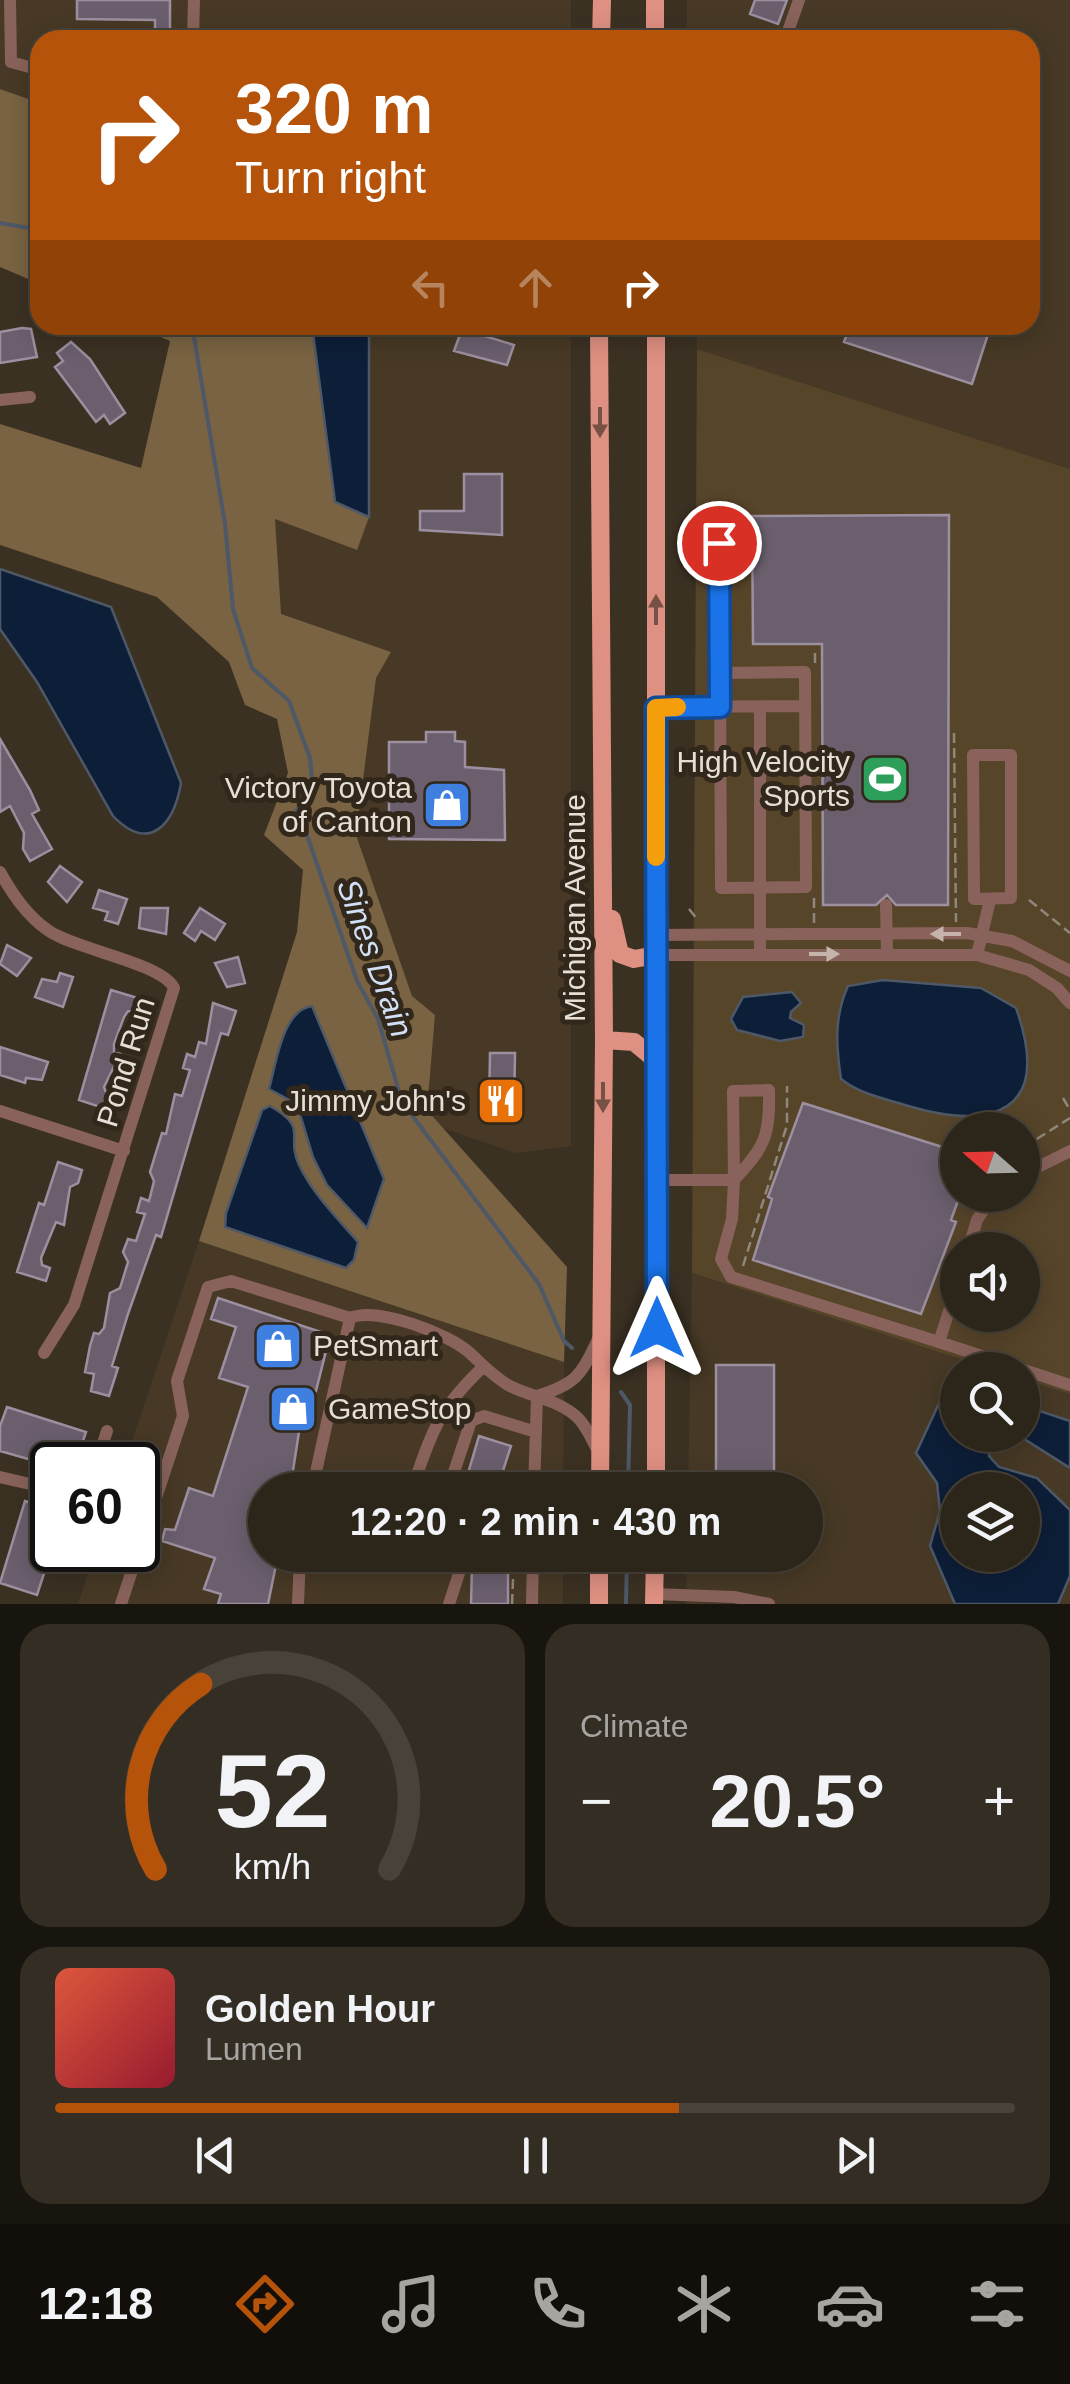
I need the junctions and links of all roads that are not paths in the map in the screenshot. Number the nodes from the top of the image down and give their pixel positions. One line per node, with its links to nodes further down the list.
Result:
1 (10, 0): 10 (street)
2 (194, 0): 6 (street)
3 (602, 0): 7 (main road)
4 (656, 0): 8 (main road)
5 (799, 0): 9 (street)
6 (194, 30)
7 (601, 30)
8 (656, 30)
9 (788, 30)
10 (30, 67)
11 (599, 335): 21 (main road, Michigan Avenue, one-way to 21)
12 (656, 335): 20 (main road, one-way to 12)
13 (30, 396): 14 (street)
14 (0, 400)
15 (719, 543): 16 (street)
16 (720, 672): 17 (street); 18 (street)
17 (805, 706): 19 (street); 23 (street)
18 (720, 707): 19 (street); 20 (street); 23 (street)
19 (760, 707): 23 (street)
20 (656, 708): 28 (main road)
21 (602, 788): 33 (main road); 36 (main road, Michigan Avenue)
22 (0, 872): 39 (street, Pond Run)
23 (760, 887): 26 (street)
24 (990, 900): 24 (street); 29 (street)
25 (886, 905): 27 (street)
26 (760, 934): 27 (street); 28 (street); 31 (street)
27 (886, 934): 29 (street, one-way to 27); 30 (street)
28 (656, 935): 33 (main road)
29 (984, 935): 32 (street); 34 (street)
30 (887, 953): 31 (street, one-way to 30); 32 (street)
31 (760, 954): 33 (street)
32 (978, 955): 35 (street)
33 (656, 956): 37 (main road)
34 (1070, 971)
35 (1070, 1004)
36 (604, 1040): 37 (main road); 45 (main road, Michigan Avenue, one-way to 45)
37 (657, 1062): 42 (main road)
38 (0, 1111): 39 (street)
39 (124, 1150): 48 (street, Pond Run)
40 (1070, 1151): 41 (street)
41 (1040, 1166)
42 (658, 1180): 43 (street); 61 (main road)
43 (734, 1180): 43 (street); 47 (street)
44 (350, 1318): 49 (street); 56 (street); 70 (street)
45 (602, 1330): 51 (street); 55 (main road, Michigan Avenue)
46 (942, 1332): 47 (street)
47 (939, 1342): 50 (street)
48 (44, 1353)
49 (482, 1368): 51 (street); 57 (street)
50 (1070, 1385)
51 (537, 1396): 53 (street); 55 (street)
52 (107, 1431): 54 (street)
53 (536, 1432): 58 (street); 59 (street)
54 (103, 1442)
55 (601, 1457): 60 (main road, Michigan Avenue)
56 (316, 1472)
57 (418, 1472)
58 (454, 1472)
59 (535, 1472)
60 (601, 1472)
61 (656, 1472)
62 (0, 1477): 63 (street)
63 (30, 1484)
64 (299, 1572): 71 (street)
65 (459, 1572): 72 (street)
66 (533, 1572): 73 (street)
67 (599, 1572): 74 (main road)
68 (655, 1572): 69 (main road)
69 (654, 1599): 75 (street)
70 (121, 1604)
71 (298, 1604)
72 (448, 1604)
73 (532, 1604)
74 (599, 1604)
75 (769, 1604)

